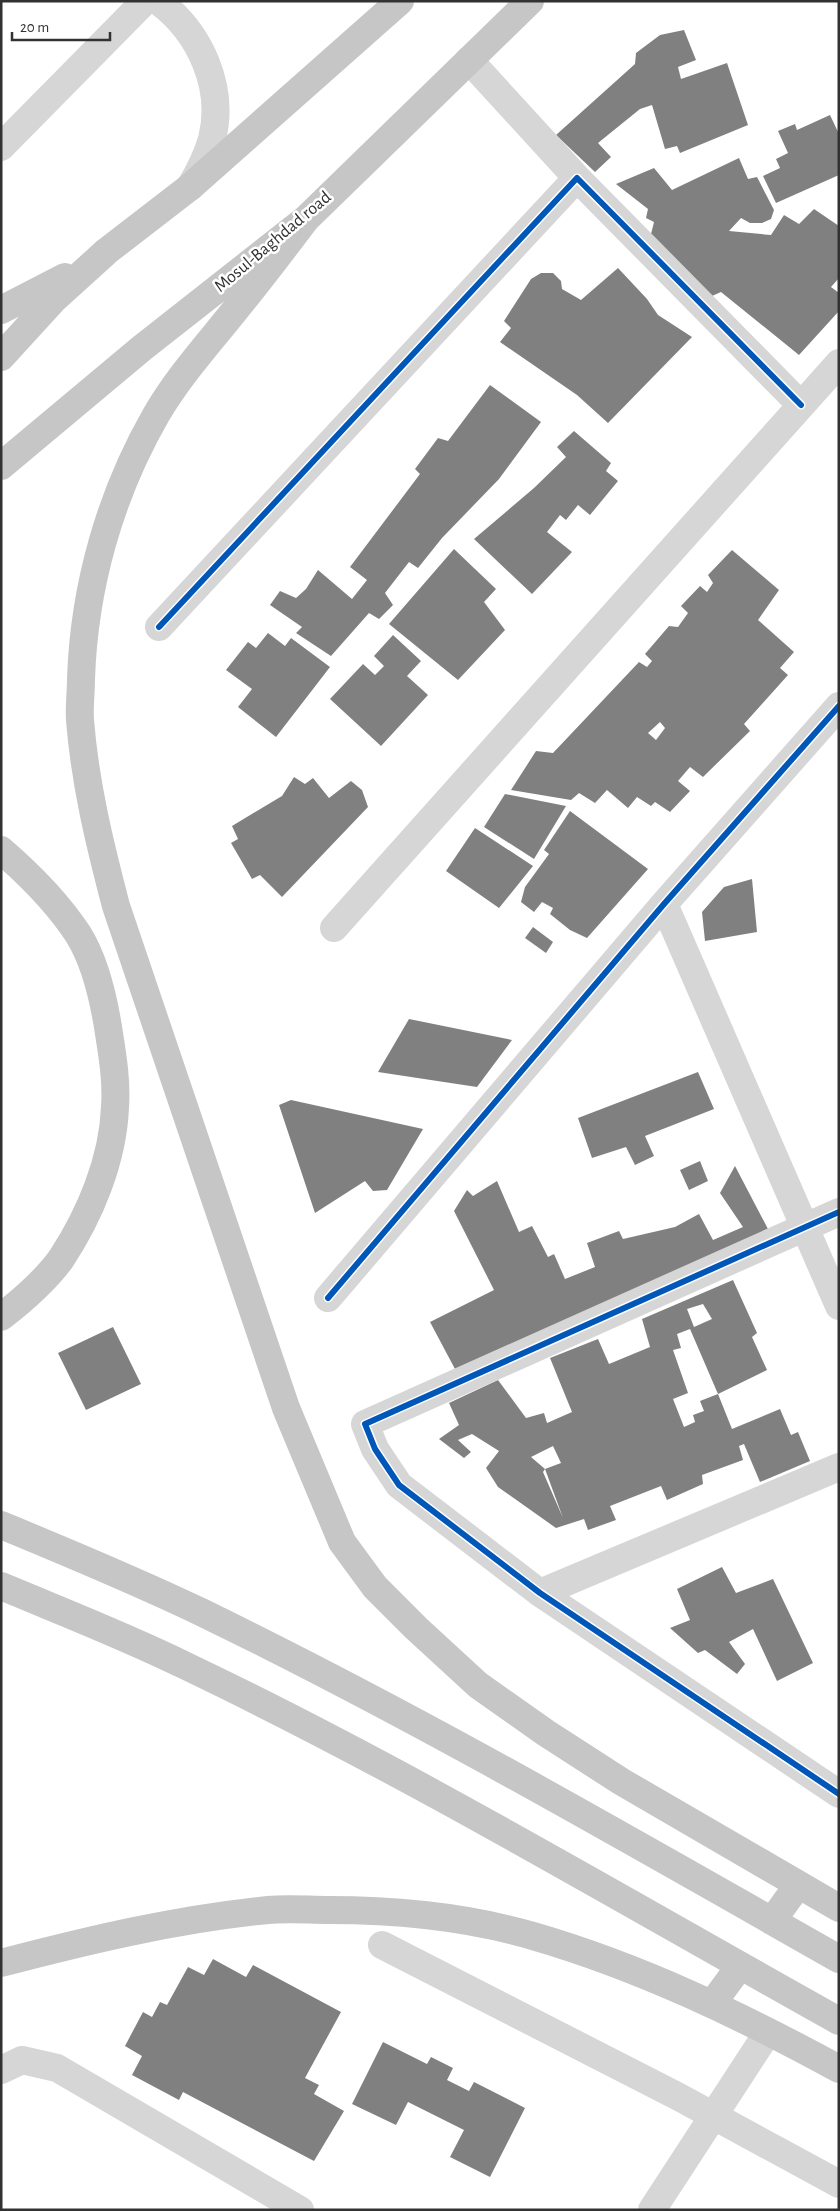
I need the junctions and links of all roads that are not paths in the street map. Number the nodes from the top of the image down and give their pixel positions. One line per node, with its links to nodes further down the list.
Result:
1 (145, 1): 6 (street)
2 (158, 1): 8 (street)
3 (400, 1): 8 (highway)
4 (530, 1): 5 (highway, Mosul-Baghdad road)
5 (469, 60): 7 (street); 9 (highway, Mosul-Baghdad road)
6 (1, 147)
7 (577, 178): 14 (street); 16 (street)
8 (190, 187): 10 (highway)
9 (306, 219): 15 (highway, Mosul-Baghdad road); 31 (highway)
10 (107, 251): 11 (highway); 12 (highway)
11 (1, 310)
12 (1, 357)
13 (839, 363): 14 (street)
14 (801, 405): 20 (street)
15 (1, 466)
16 (159, 627)
17 (839, 706): 19 (street)
18 (1, 850): 25 (highway)
19 (664, 904): 22 (street); 23 (street)
20 (334, 928)
21 (839, 1212): 22 (street)
22 (804, 1228): 24 (street); 29 (street)
23 (328, 1298)
24 (839, 1306)
25 (1, 1317)
26 (839, 1468): 29 (street)
27 (1, 1525): 33 (highway)
28 (1, 1586): 37 (highway)
29 (540, 1593): 30 (street)
30 (839, 1794)
31 (798, 1885): 32 (highway); 33 (highway)
32 (839, 1908)
33 (772, 1921): 35 (highway)
34 (382, 1944): 43 (street)
35 (839, 1959)
36 (1, 1963): 38 (highway)
37 (740, 1966): 38 (highway); 39 (highway)
38 (712, 2004): 40 (highway)
39 (839, 2021)
40 (768, 2032): 41 (highway); 43 (street)
41 (839, 2069)
42 (1, 2070): 45 (street)
43 (713, 2116): 44 (street); 46 (street)
44 (839, 2184)
45 (300, 2210)
46 (652, 2210)

